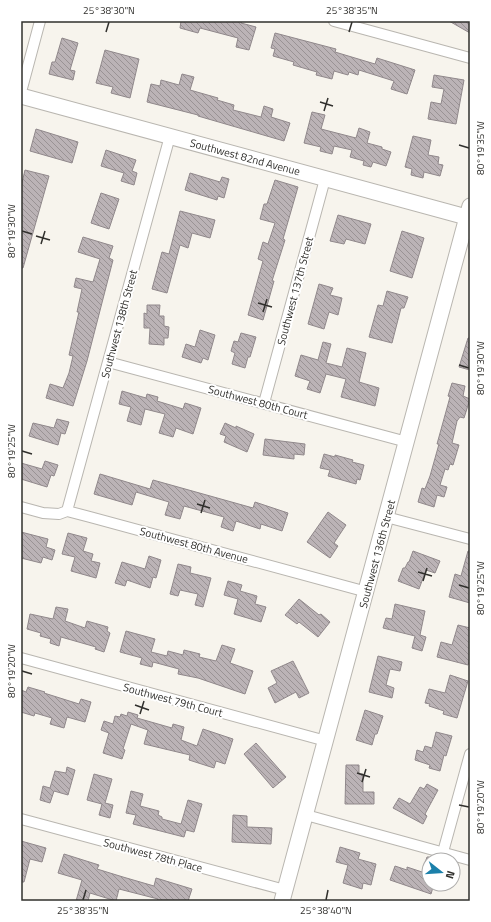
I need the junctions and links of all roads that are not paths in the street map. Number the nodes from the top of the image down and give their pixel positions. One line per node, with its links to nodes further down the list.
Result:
1 (40, 21): 4 (street)
2 (334, 21): 3 (street)
3 (470, 58)
4 (21, 92)
5 (21, 96): 6 (street, Southwest 82nd Avenue)
6 (170, 136): 7 (street, Southwest 82nd Avenue); 9 (street, Southwest 138th Street)
7 (325, 179): 8 (street, Southwest 82nd Avenue); 10 (street, Southwest 137th Street)
8 (469, 214): 11 (street, Southwest 136th Street)
9 (108, 362): 10 (street, Southwest 80th Court); 13 (street, Southwest 138th Street)
10 (264, 403): 11 (street, Southwest 80th Court)
11 (407, 442): 14 (street, Southwest 136th Street)
12 (21, 507): 13 (street, Southwest 80th Avenue)
13 (67, 511): 16 (street, Southwest 80th Avenue)
14 (386, 516): 15 (street); 16 (street, Southwest 136th Street)
15 (470, 539)
16 (367, 592): 18 (street, Southwest 136th Street)
17 (21, 658): 18 (street, Southwest 79th Court)
18 (326, 741): 20 (street, Southwest 136th Street)
19 (470, 754): 22 (street)
20 (306, 815): 22 (street); 23 (street, Southwest 136th Street)
21 (21, 819): 23 (street, Southwest 78th Place)
22 (443, 852)
23 (284, 896)

